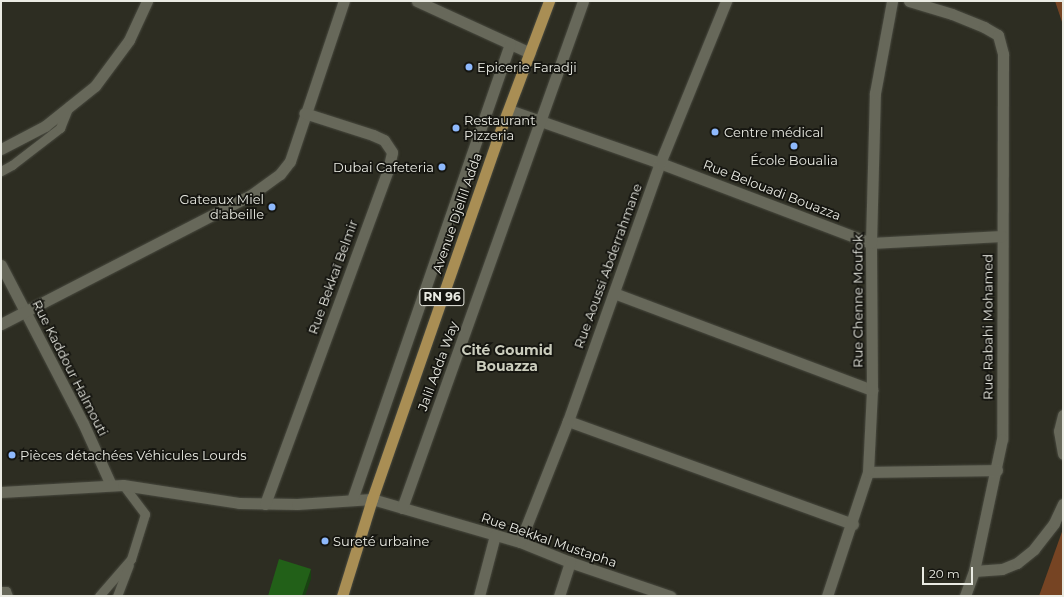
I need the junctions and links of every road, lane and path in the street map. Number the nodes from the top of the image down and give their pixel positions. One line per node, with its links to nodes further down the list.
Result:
1 (147, 1): 11 (street)
2 (344, 1): 13 (street)
3 (419, 1): 9 (street)
4 (549, 1): 10 (main road, Avenue Djellil Adda / RN 96)
5 (583, 1): 14 (street)
6 (726, 1): 16 (street, Rue Aoussi Abderrahmane)
7 (892, 1): 19 (street, Rue Chenne Moufok)
8 (909, 1): 18 (street, Rue Rabahi Mohamed)
9 (510, 44): 10 (street); 34 (street, Avenue Djellil Adda)
10 (530, 53): 12 (main road, Avenue Djellil Adda / RN 96)
11 (69, 106): 15 (street); 17 (lane)
12 (509, 110): 14 (street, Rue Belouadi Bouazza); 33 (main road, Avenue Djellil Adda / RN 96)
13 (304, 113): 22 (street); 35 (street, Rue Bekkaï Belmir)
14 (540, 120): 16 (street, Rue Belouadi Bouazza); 37 (street, Jalil Adda Way)
15 (1, 149)
16 (660, 163): 19 (street, Rue Belouadi Bouazza); 21 (street, Rue Aoussi Abderrahmane)
17 (1, 170)
18 (1002, 236): 19 (street, Rue Belouadi Bouazza); 28 (street, Rue Rabahi Mohamed)
19 (871, 243): 24 (street, Rue Chenne Moufok)
20 (1, 265): 22 (street, Rue Kaddour Halmouti)
21 (614, 293): 24 (street); 26 (street, Rue Aoussi Abderrahmane)
22 (26, 311): 23 (street); 30 (street, Rue Kaddour Halmouti)
23 (1, 324)
24 (872, 390): 29 (street, Rue Chenne Moufok)
25 (1063, 415): 27 (street)
26 (568, 421): 38 (street); 40 (street, Rue Aoussi Abderrahmane)
27 (1063, 454)
28 (997, 470): 29 (street); 43 (street, Rue Rabahi Mohamed)
29 (868, 472): 38 (street, Rue Chenne Moufok)
30 (111, 485): 31 (street, Rue Bekkal Mustapha); 32 (street, Rue Bekkal Mustapha)
31 (123, 485): 35 (street, Rue Bekkal Mustapha); 41 (lane)
32 (1, 492)
33 (372, 499): 34 (street, Rue Bekkal Mustapha); 37 (street, Rue Bekkal Mustapha); 48 (main road, Avenue Djellil Adda / RN 96)
34 (352, 500): 35 (street, Rue Bekkal Mustapha)
35 (265, 504)
36 (1063, 504): 43 (street)
37 (402, 508): 39 (street, Rue Bekkal Mustapha)
38 (853, 524): 52 (street, Rue Chenne Moufok)
39 (495, 535): 40 (street, Rue Bekkal Mustapha); 49 (street)
40 (520, 542): 42 (street, Rue Bekkal Mustapha)
41 (131, 559): 46 (lane); 47 (lane)
42 (570, 562): 50 (street); 51 (street, Rue Bekkal Mustapha)
43 (974, 571): 53 (street, Rue Rabahi Mohamed)
44 (1, 591): 45 (lane)
45 (8, 596)
46 (99, 596)
47 (117, 596)
48 (342, 596)
49 (479, 596)
50 (559, 596)
51 (670, 596)
52 (827, 596)
53 (965, 596)

